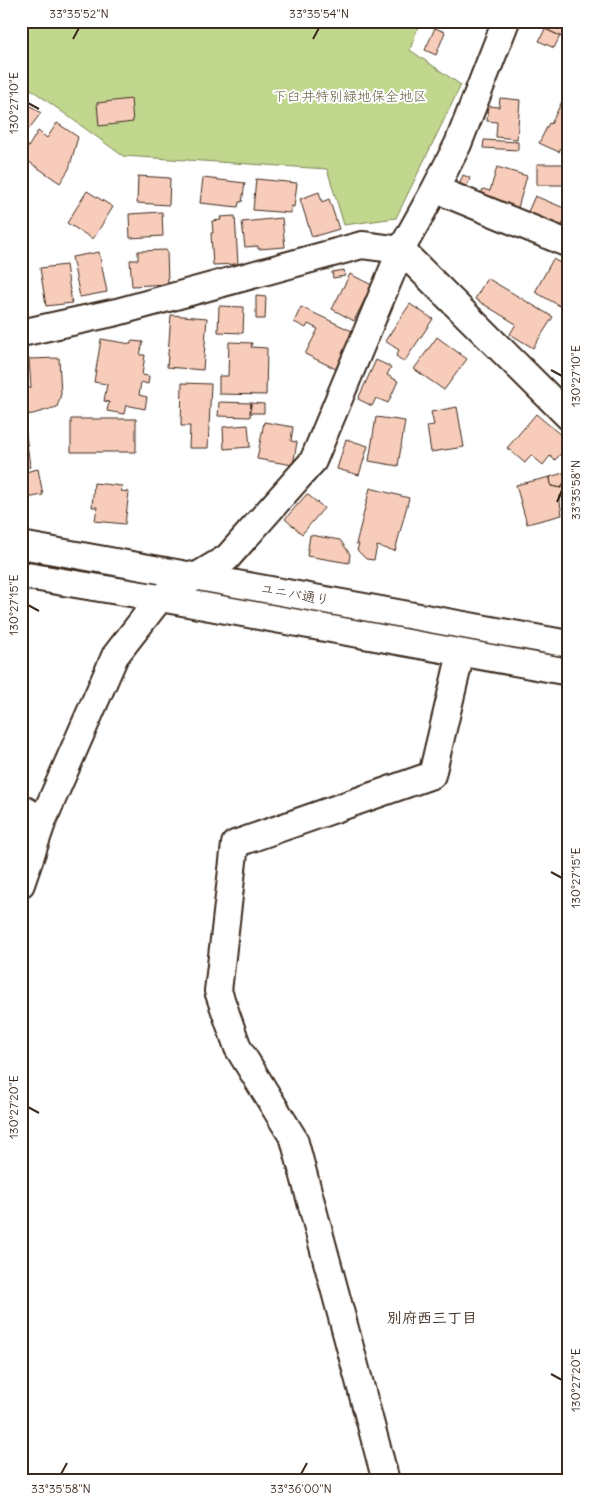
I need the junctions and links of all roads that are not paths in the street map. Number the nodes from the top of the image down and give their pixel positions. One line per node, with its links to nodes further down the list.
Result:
1 (506, 21): 2 (street)
2 (435, 189): 3 (street); 4 (street)
3 (569, 244)
4 (401, 250): 5 (street); 6 (street); 9 (street)
5 (21, 333)
6 (569, 417)
7 (21, 545): 9 (street, ユニバ通り)
8 (21, 575): 10 (street, ユニバ通り)
9 (197, 576): 10 (street); 11 (street, ユニバ通り)
10 (160, 598): 12 (street, ユニバ通り); 14 (street)
11 (569, 644)
12 (461, 653): 13 (street, ユニバ通り); 16 (street)
13 (569, 672)
14 (32, 814): 15 (street)
15 (21, 884)
16 (386, 1481)

